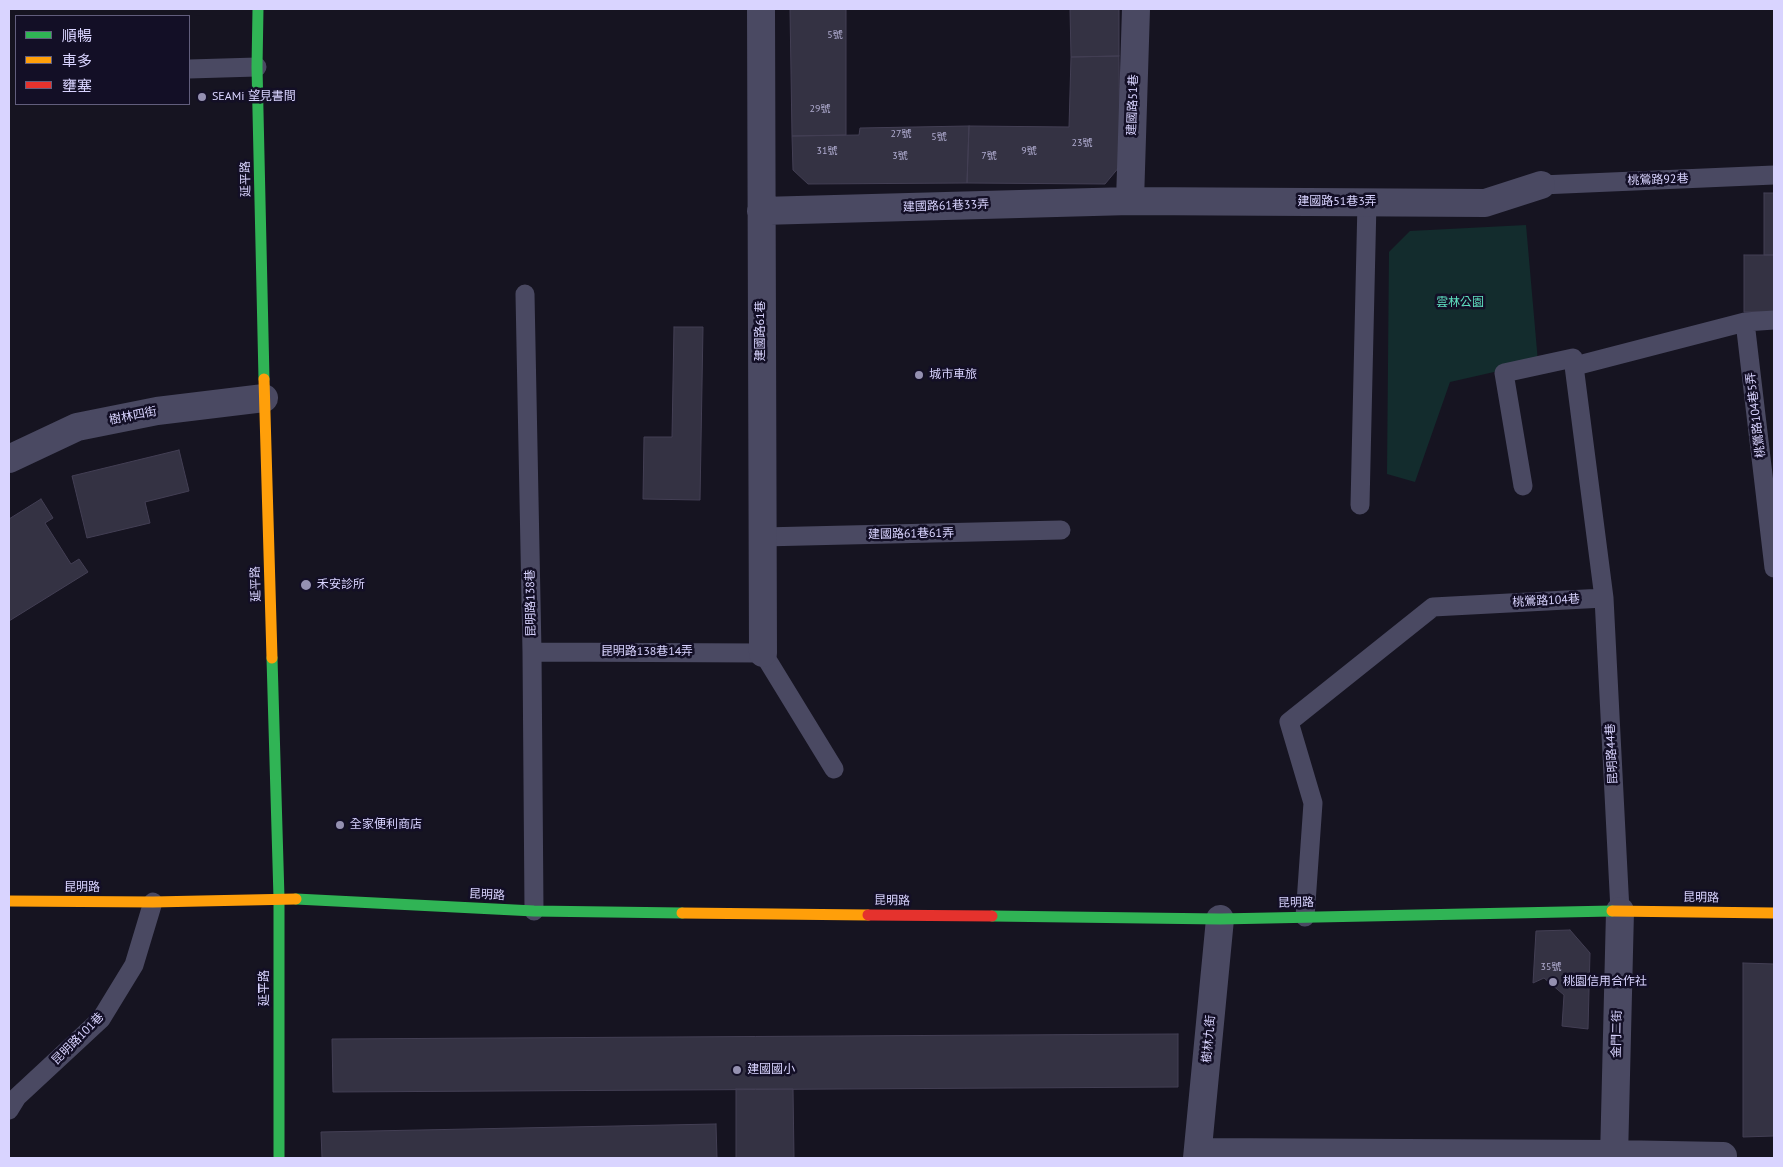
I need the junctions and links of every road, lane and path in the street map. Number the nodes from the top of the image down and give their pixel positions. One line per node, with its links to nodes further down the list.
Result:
1 (258, 9): 4 (street, 延平路)
2 (761, 9): 10 (street, 建國路61巷)
3 (1136, 9): 8 (street, 建國路51巷)
4 (257, 67): 5 (lane); 15 (street, 延平路)
5 (190, 69)
6 (1774, 175): 7 (lane, 桃鶯路92巷)
7 (1541, 185): 9 (street, 建國路51巷3弄)
8 (1130, 201): 9 (street, 建國路51巷3弄); 10 (street, 建國路61巷33弄)
9 (1367, 202): 18 (lane)
10 (761, 211): 20 (street, 建國路61巷)
11 (525, 294): 23 (lane, 昆明路138巷)
12 (1774, 320): 13 (lane)
13 (1745, 322): 14 (lane); 21 (lane, 桃鶯路104巷5弄)
14 (1575, 366): 17 (lane); 22 (lane)
15 (264, 398): 16 (street, 樹林四街); 26 (street, 延平路)
16 (9, 460)
17 (1523, 486)
18 (1360, 505)
19 (1061, 530): 20 (lane, 建國路61巷61弄)
20 (762, 537): 24 (street, 建國路61巷)
21 (1774, 568)
22 (1604, 598): 30 (lane, 昆明路44巷); 32 (lane, 桃鶯路104巷)
23 (532, 652): 24 (lane, 昆明路138巷14弄); 29 (lane, 昆明路138巷)
24 (763, 653): 25 (lane)
25 (834, 769)
26 (279, 898): 28 (street, 昆明路); 29 (street, 昆明路); 38 (street, 延平路)
27 (9, 901): 28 (street, 昆明路)
28 (153, 902): 34 (lane, 昆明路101巷)
29 (534, 911): 33 (street, 昆明路)
30 (1620, 911): 31 (street, 昆明路); 32 (street, 昆明路); 36 (street, 金門二街)
31 (1774, 913)
32 (1305, 917): 33 (street, 昆明路)
33 (1220, 919): 35 (street, 樹林九街)
34 (9, 1110)
35 (1198, 1155): 36 (street)
36 (1614, 1156): 37 (street)
37 (1722, 1156)
38 (279, 1158)

